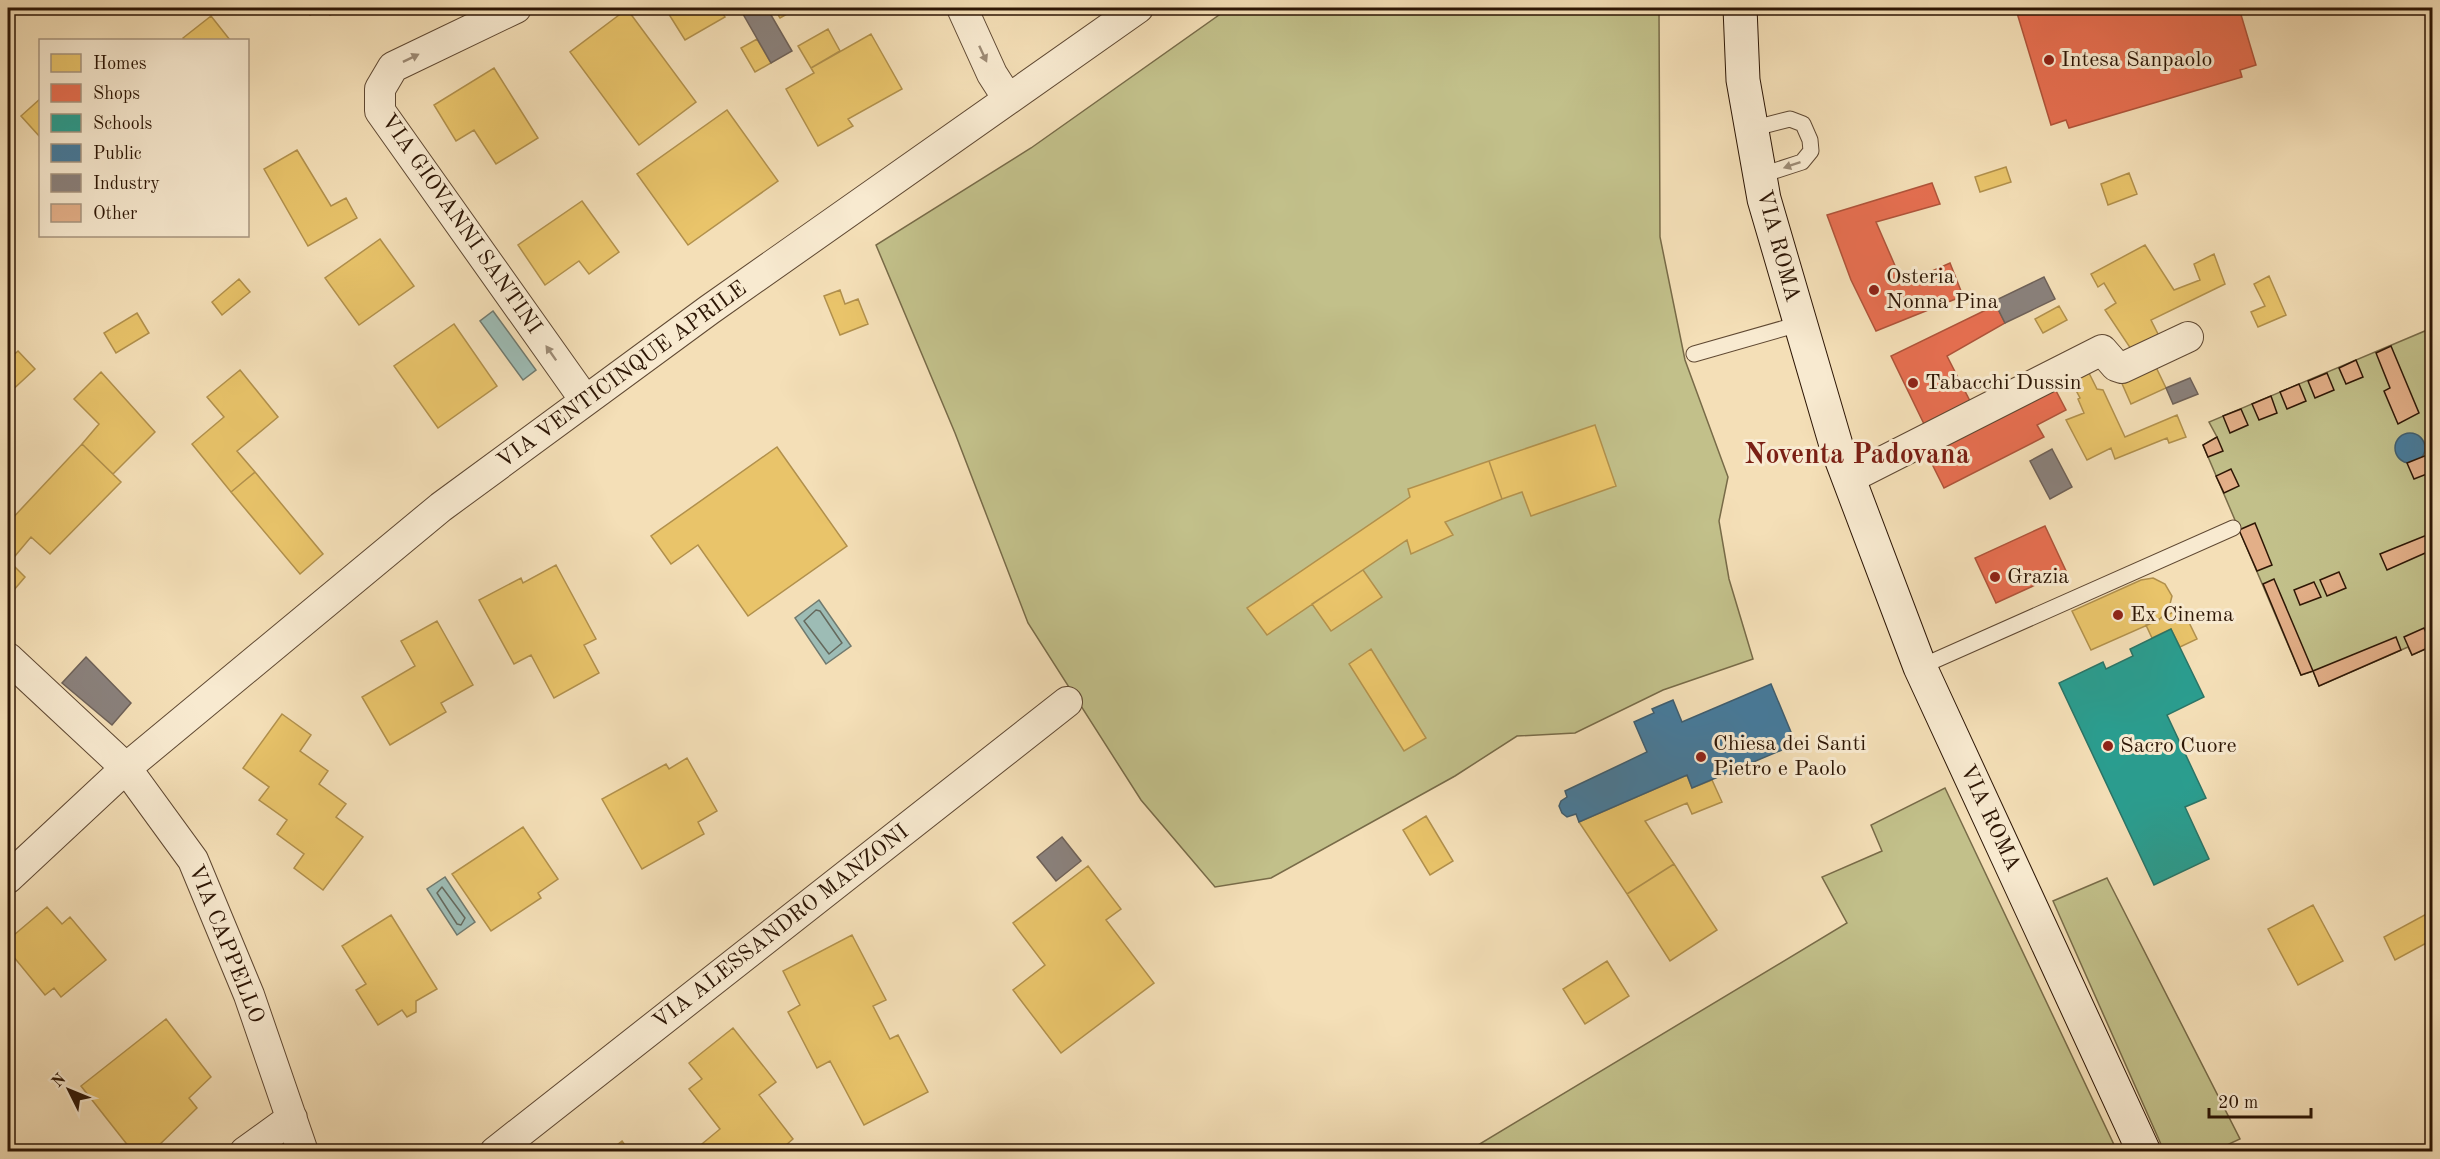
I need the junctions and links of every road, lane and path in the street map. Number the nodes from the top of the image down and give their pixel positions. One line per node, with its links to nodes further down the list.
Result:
1 (516, 8): 11 (street, VIA GIOVANNI SANTINI, one-way to 1)
2 (962, 8): 5 (street, one-way to 5)
3 (1138, 8): 5 (street, VIA VENTICINQUE APRILE)
4 (1740, 8): 6 (street, VIA ROMA)
5 (1008, 99): 11 (street, VIA VENTICINQUE APRILE)
6 (1750, 129): 7 (street, VIA ROMA); 7 (lane, one-way to 7)
7 (1759, 176): 8 (street, VIA ROMA)
8 (1799, 324): 10 (lane); 12 (street, VIA ROMA)
9 (2188, 337): 12 (street)
10 (1694, 354)
11 (585, 400): 17 (street, VIA VENTICINQUE APRILE)
12 (1848, 479): 15 (street, VIA ROMA)
13 (2233, 528): 15 (lane)
14 (8, 657): 17 (street, VIA CAPPELLO)
15 (1920, 667): 23 (street, VIA ROMA)
16 (1067, 702): 22 (street, VIA ALESSANDRO MANZONI)
17 (126, 768): 18 (street, VIA VENTICINQUE APRILE); 19 (street, VIA CAPPELLO)
18 (8, 878)
19 (292, 1118): 20 (street); 21 (street, VIA CAPPELLO)
20 (245, 1152)
21 (303, 1152)
22 (495, 1152)
23 (2144, 1152)

